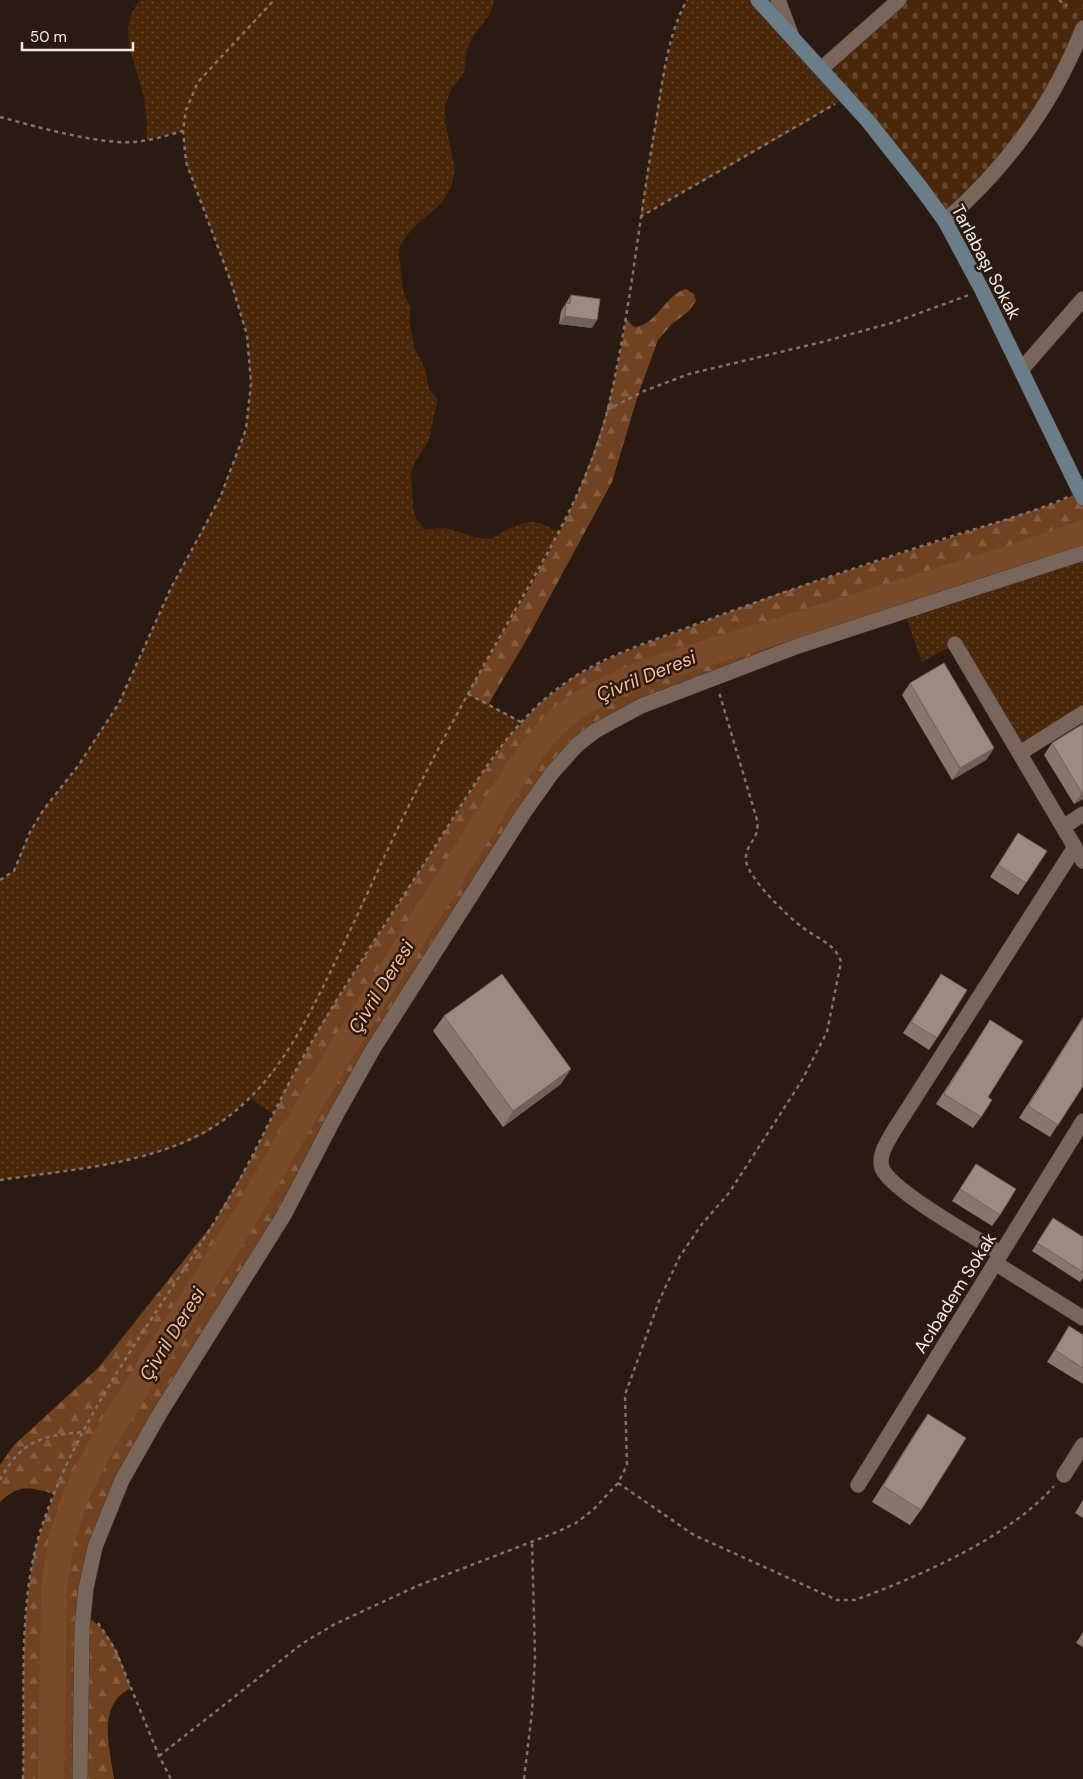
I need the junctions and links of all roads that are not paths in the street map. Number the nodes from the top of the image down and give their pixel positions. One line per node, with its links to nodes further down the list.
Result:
1 (758, 0): 5 (street, Tarlabaşı Sokak)
2 (778, 0): 5 (street)
3 (899, 0): 6 (street)
4 (1083, 28): 7 (street)
5 (792, 37): 6 (street, Tarlabaşı Sokak)
6 (821, 69): 7 (street, Tarlabaşı Sokak)
7 (945, 222): 9 (street, Tarlabaşı Sokak)
8 (1083, 299): 9 (street)
9 (1021, 370): 10 (street, Tarlabaşı Sokak)
10 (1082, 495)
11 (1083, 553): 25 (street)
12 (955, 644): 14 (street)
13 (1083, 713): 14 (street)
14 (1020, 754): 16 (street)
15 (1083, 814): 16 (street)
16 (1063, 827): 17 (street)
17 (1075, 847): 18 (street); 20 (street)
18 (1083, 861)
19 (1083, 1121): 20 (street, Acıbadem Sokak)
20 (998, 1258): 21 (street); 24 (street, Acıbadem Sokak)
21 (1083, 1318)
22 (1083, 1445): 23 (street)
23 (1064, 1475)
24 (858, 1485)
25 (80, 1779)

